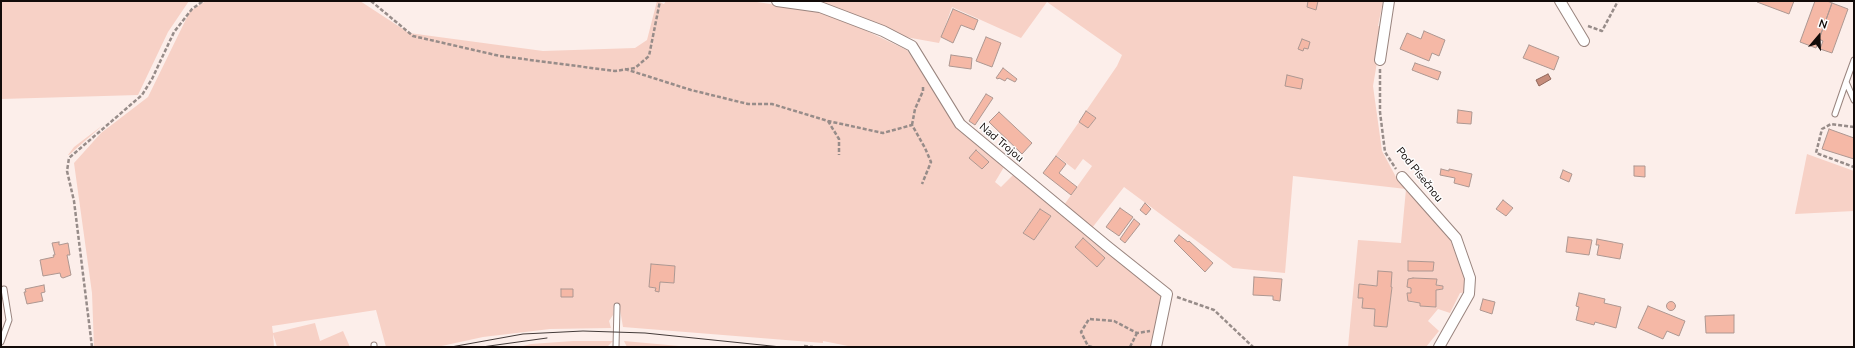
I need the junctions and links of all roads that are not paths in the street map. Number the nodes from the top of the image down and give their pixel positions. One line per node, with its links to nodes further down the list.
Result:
1 (777, 1): 15 (street, Nad Trojou)
2 (1389, 1): 5 (street)
3 (1560, 1): 4 (street)
4 (1584, 41)
5 (1380, 60)
6 (1854, 60): 7 (lane)
7 (1846, 82): 8 (lane); 9 (lane)
8 (1854, 100)
9 (1835, 114)
10 (1402, 177): 16 (street, Pod Písečnou)
11 (4, 289): 13 (lane)
12 (617, 306): 14 (lane)
13 (1, 342)
14 (616, 347)
15 (1156, 347)
16 (1439, 347)

